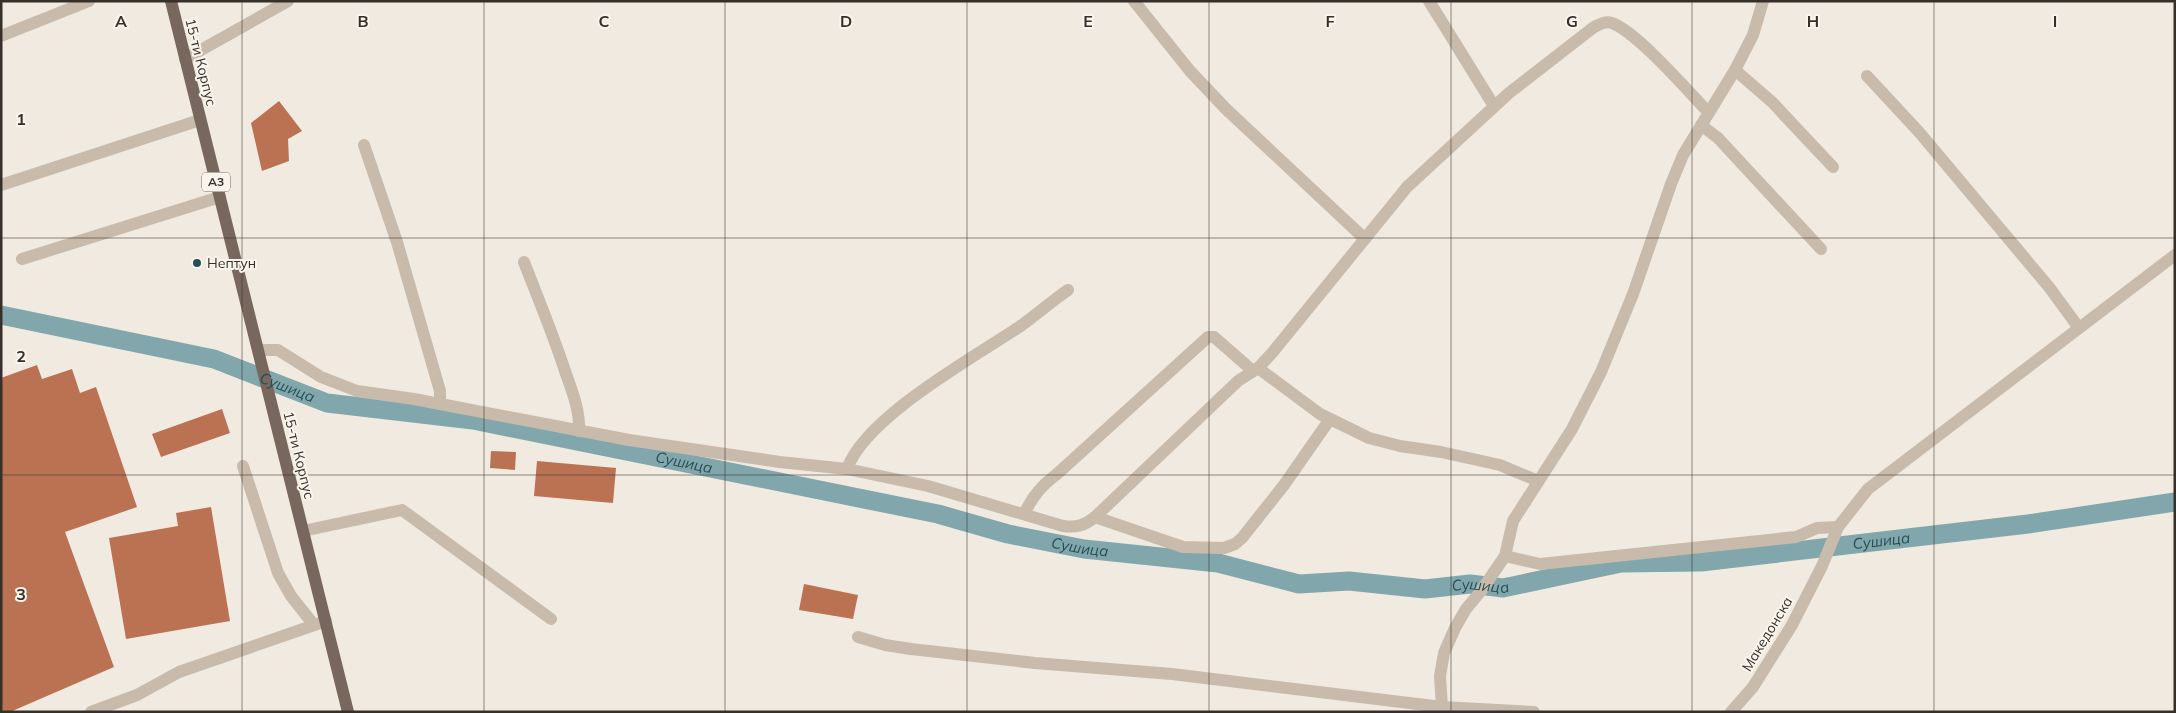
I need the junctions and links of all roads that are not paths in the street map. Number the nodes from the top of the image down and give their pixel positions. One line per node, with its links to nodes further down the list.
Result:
1 (89, 1): 7 (street)
2 (171, 1): 8 (main road, 15-ти Корпус / A3)
3 (288, 1): 8 (street)
4 (1134, 1): 19 (street)
5 (1429, 1): 11 (street)
6 (1763, 1): 9 (street)
7 (1, 36)
8 (185, 59): 13 (main road, 15-ти Корпус / A3)
9 (1735, 70): 12 (street); 16 (street)
10 (1867, 76): 25 (street)
11 (1494, 106): 12 (street); 19 (street)
12 (1708, 112): 14 (street)
13 (200, 120): 17 (street); 18 (main road, 15-ти Корпус / A3)
14 (1701, 125): 20 (street); 33 (street)
15 (364, 145): 28 (street)
16 (1833, 166)
17 (1, 185)
18 (220, 198): 22 (street); 26 (main road, 15-ти Корпус / A3)
19 (1365, 239): 27 (street)
20 (1821, 249)
21 (2175, 255): 25 (street, Македонска)
22 (22, 259)
23 (524, 262): 30 (street)
24 (1068, 290): 32 (street)
25 (2079, 328): 36 (street, Македонска)
26 (259, 356): 28 (street); 37 (main road, 15-ти Корпус / A3)
27 (1256, 369): 29 (street); 34 (street); 35 (street)
28 (440, 404): 30 (street)
29 (1330, 419): 33 (street); 35 (street)
30 (579, 431): 32 (street)
31 (243, 466): 40 (street)
32 (847, 469): 34 (street)
33 (1538, 481): 38 (street)
34 (1024, 514): 35 (street)
35 (1095, 517)
36 (1838, 527): 38 (street); 46 (street, Македонска)
37 (303, 531): 39 (street); 40 (main road, 15-ти Корпус / A3)
38 (1505, 556): 42 (street)
39 (551, 619)
40 (320, 623): 43 (street); 44 (main road, 15-ти Корпус / A3)
41 (858, 637): 42 (street)
42 (1442, 707): 45 (street)
43 (91, 712)
44 (348, 712)
45 (1534, 712)
46 (1731, 712)

